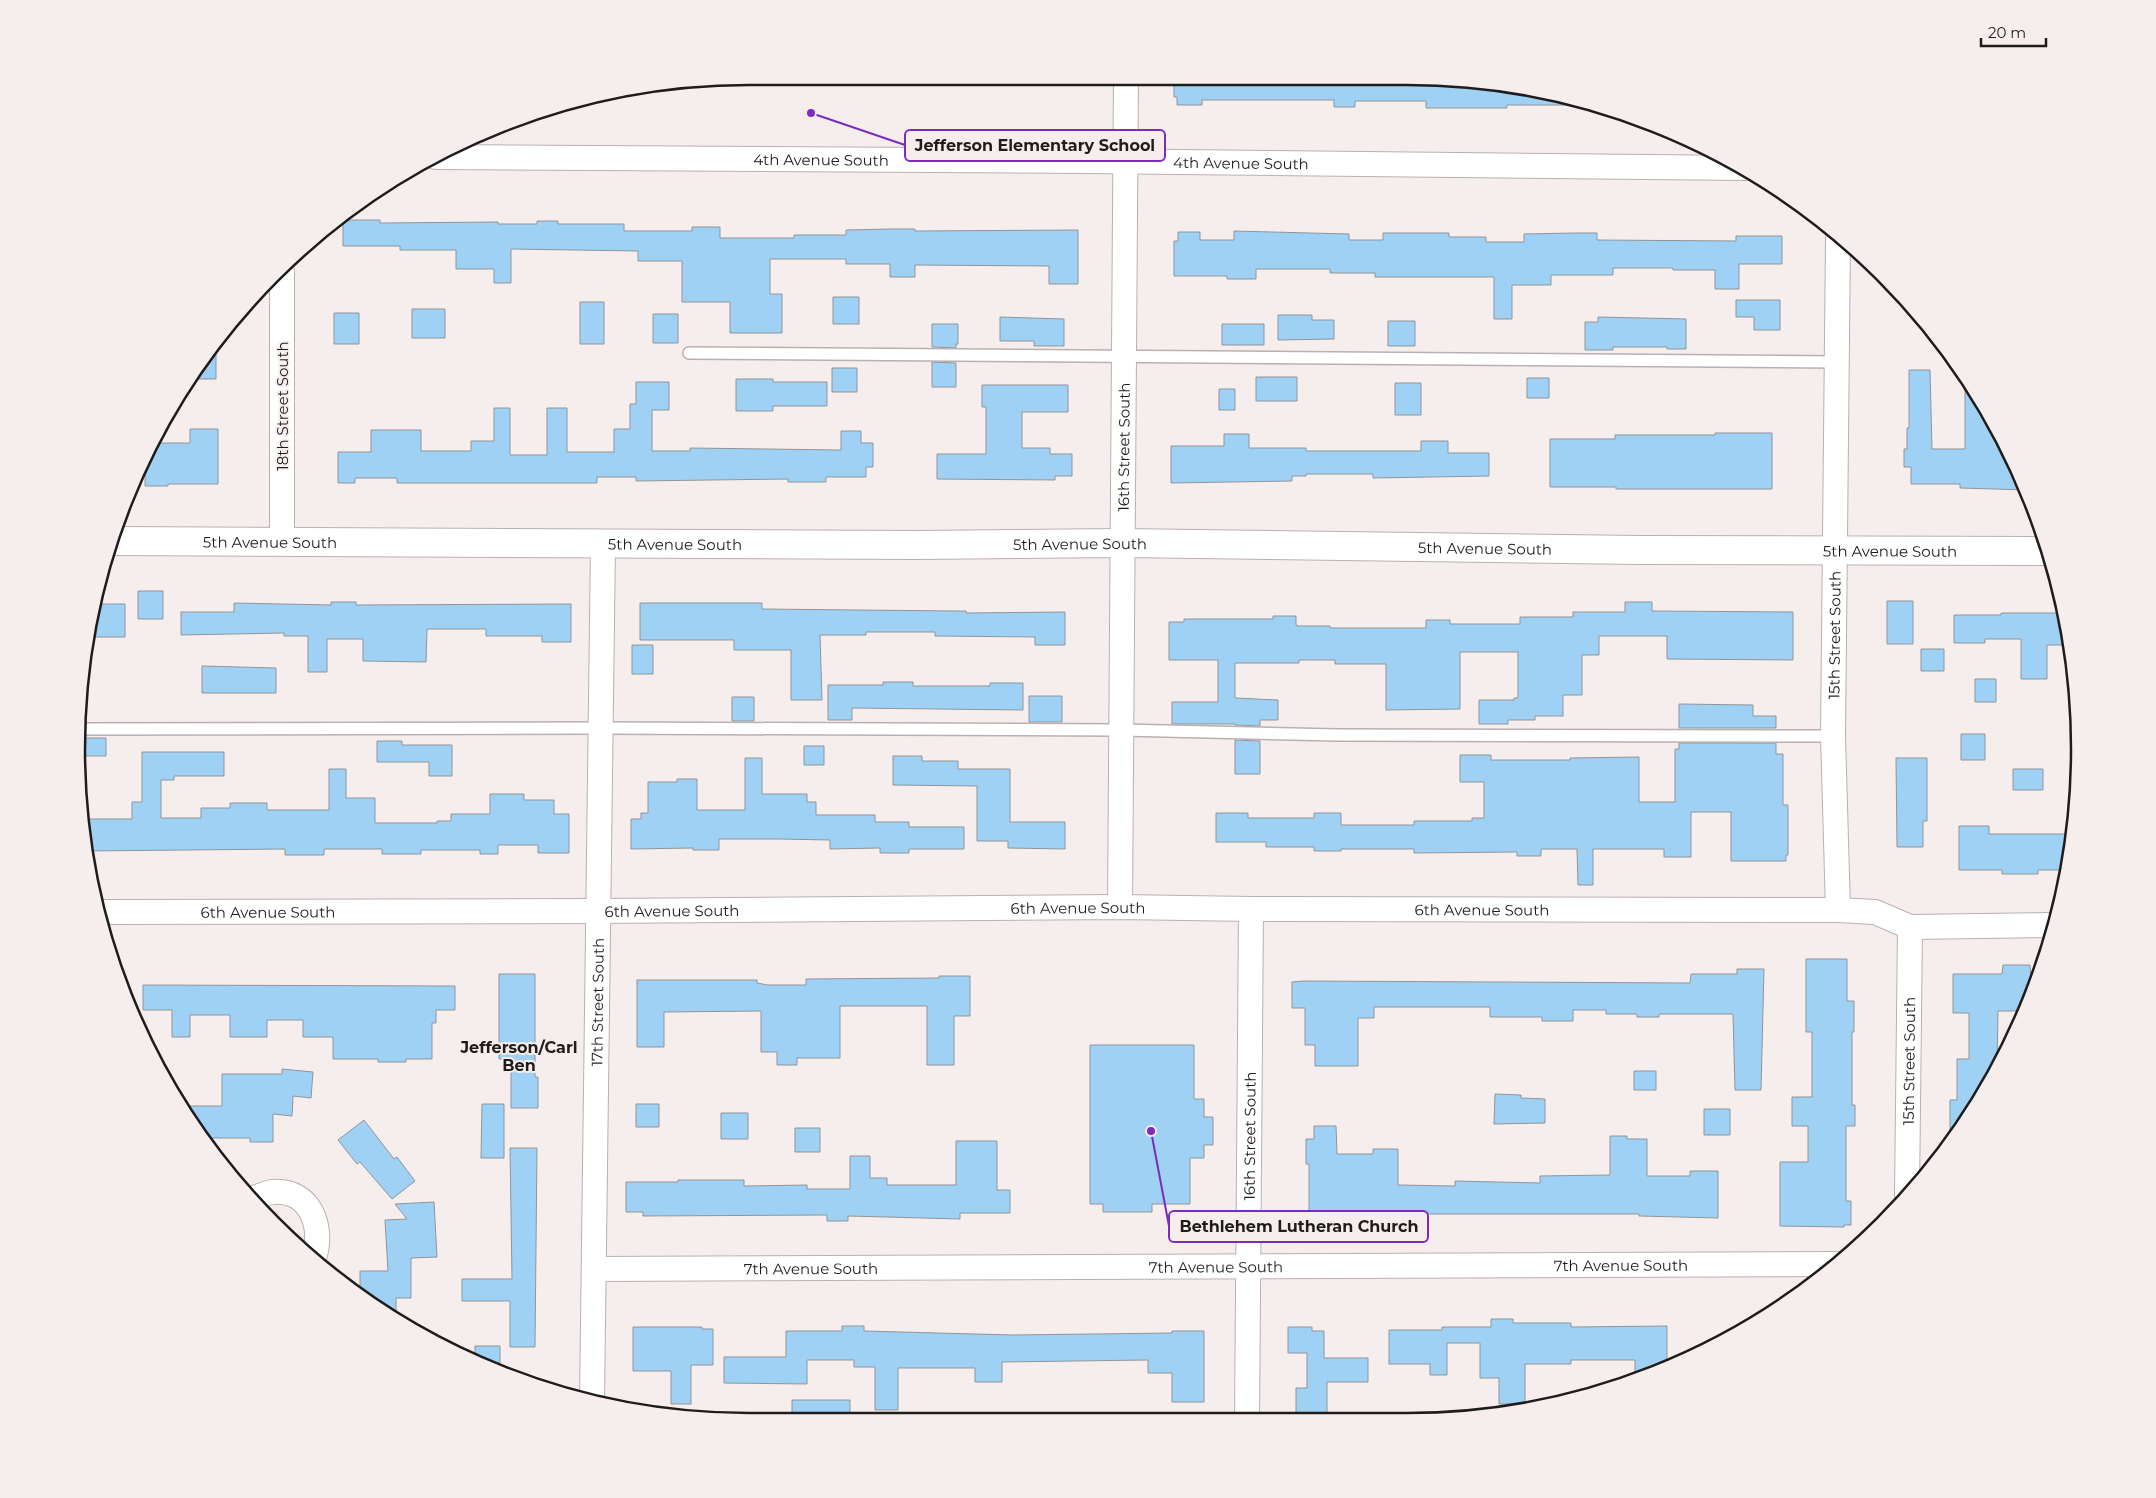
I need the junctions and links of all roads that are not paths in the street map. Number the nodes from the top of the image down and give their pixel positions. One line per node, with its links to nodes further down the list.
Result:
1 (1126, 85): 3 (street, 16th Street South)
2 (448, 157): 3 (street, 4th Avenue South)
3 (1126, 161): 4 (street, 4th Avenue South); 8 (street, 16th Street South)
4 (1728, 168)
5 (1838, 244): 9 (street, 15th Street South)
6 (282, 276): 11 (street, 18th Street South)
7 (689, 353): 8 (lane)
8 (1124, 355): 9 (lane); 13 (street, 16th Street South)
9 (1837, 362): 14 (street, 15th Street South)
10 (119, 541): 11 (street, 5th Avenue South)
11 (282, 541): 12 (street, 5th Avenue South)
12 (603, 543): 13 (street, 5th Avenue South); 16 (street, 17th Street South)
13 (1122, 543): 14 (street, 5th Avenue South); 18 (street, 16th Street South)
14 (1835, 550): 15 (street, 5th Avenue South); 19 (street, 15th Street South)
15 (2040, 551)
16 (601, 728): 17 (lane); 18 (lane); 23 (street, 17th Street South)
17 (85, 729)
18 (1122, 730): 19 (lane); 20 (street, 16th Street South)
19 (1833, 736): 22 (street, 15th Street South)
20 (1120, 907): 21 (street, 6th Avenue South); 23 (street, 6th Avenue South)
21 (1251, 909): 22 (street, 6th Avenue South); 31 (street, 16th Street South)
22 (1838, 910): 26 (street, 6th Avenue South)
23 (597, 911): 24 (street, 6th Avenue South); 32 (street, 17th Street South)
24 (106, 912)
25 (2047, 925): 26 (street, 6th Avenue South)
26 (1910, 927): 27 (street, 15th Street South)
27 (1907, 1186)
28 (259, 1197): 29 (street)
29 (316, 1252)
30 (1825, 1264): 31 (street, 7th Avenue South)
31 (1248, 1268): 32 (street, 7th Avenue South); 34 (street, 16th Street South)
32 (595, 1269): 33 (street, 17th Street South)
33 (592, 1394)
34 (1247, 1413)

